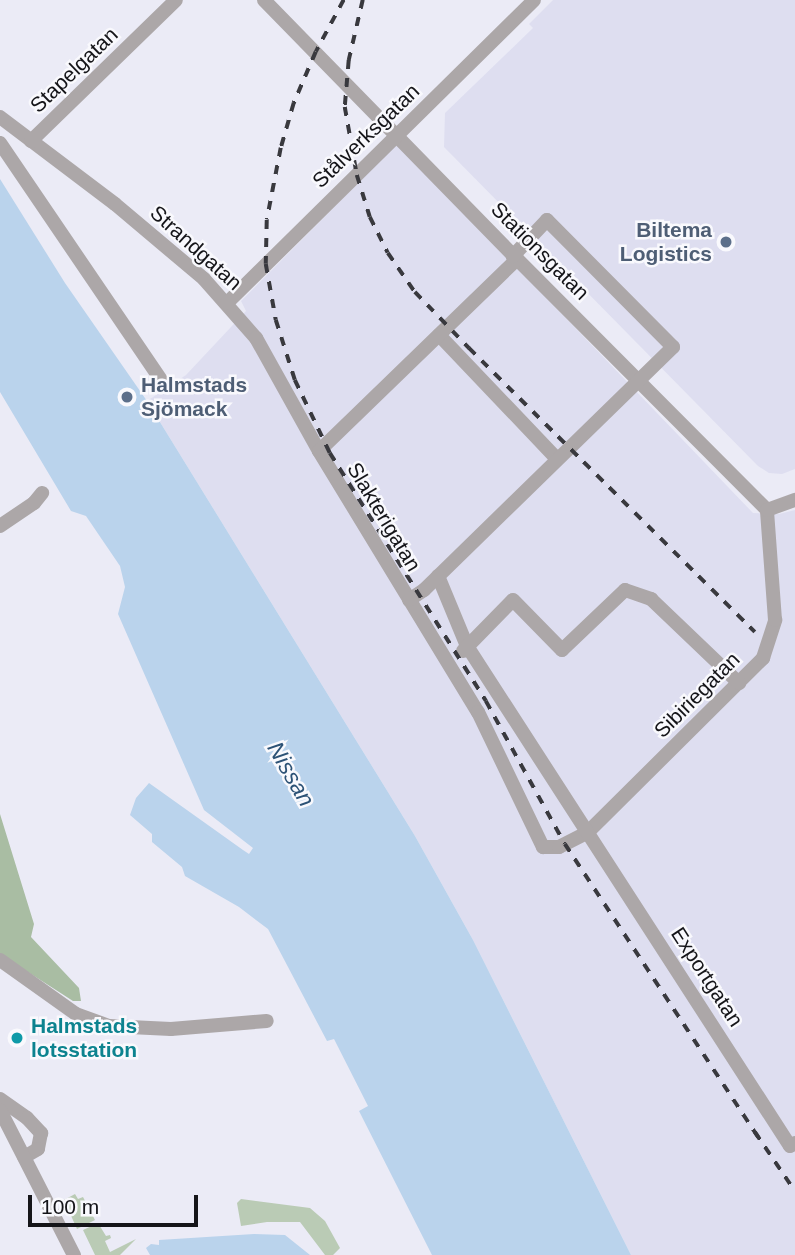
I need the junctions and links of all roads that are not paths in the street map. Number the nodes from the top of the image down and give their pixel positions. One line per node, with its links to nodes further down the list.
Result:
1 (176, 0): 6 (street, Stapelgatan)
2 (264, 0): 5 (street, Stationsgatan)
3 (534, 0): 5 (street, Stålverksgatan)
4 (0, 117): 6 (street, Strandgatan)
5 (397, 135): 8 (street, Stationsgatan); 9 (street, Stålverksgatan)
6 (31, 141): 9 (street, Strandgatan)
7 (0, 143): 12 (street)
8 (515, 257): 10 (street, Slakterigatan); 11 (street, Stationsgatan); 11 (street, Slakterigatan)
9 (227, 303): 13 (street, Strandgatan)
10 (439, 335): 13 (street, Slakterigatan); 14 (street)
11 (638, 380): 14 (street); 17 (street, Stationsgatan)
12 (166, 387)
13 (319, 451): 20 (street, Slakterigatan)
14 (556, 459): 19 (street)
15 (42, 493): 18 (street)
16 (795, 500): 17 (street)
17 (767, 510): 22 (street, Sibiriegatan)
18 (0, 526)
19 (438, 576): 20 (street); 21 (street, Exportgatan)
20 (409, 600): 24 (street, Slakterigatan)
21 (464, 649): 22 (street); 23 (street, Exportgatan)
22 (739, 683): 23 (street, Sibiriegatan)
23 (588, 832): 24 (street, Sibiriegatan); 29 (street, Exportgatan)
24 (543, 847)
25 (0, 961): 26 (street)
26 (267, 1021)
27 (0, 1100): 30 (street)
28 (0, 1110): 30 (street)
29 (793, 1148)
30 (24, 1157): 31 (street)
31 (74, 1255)

